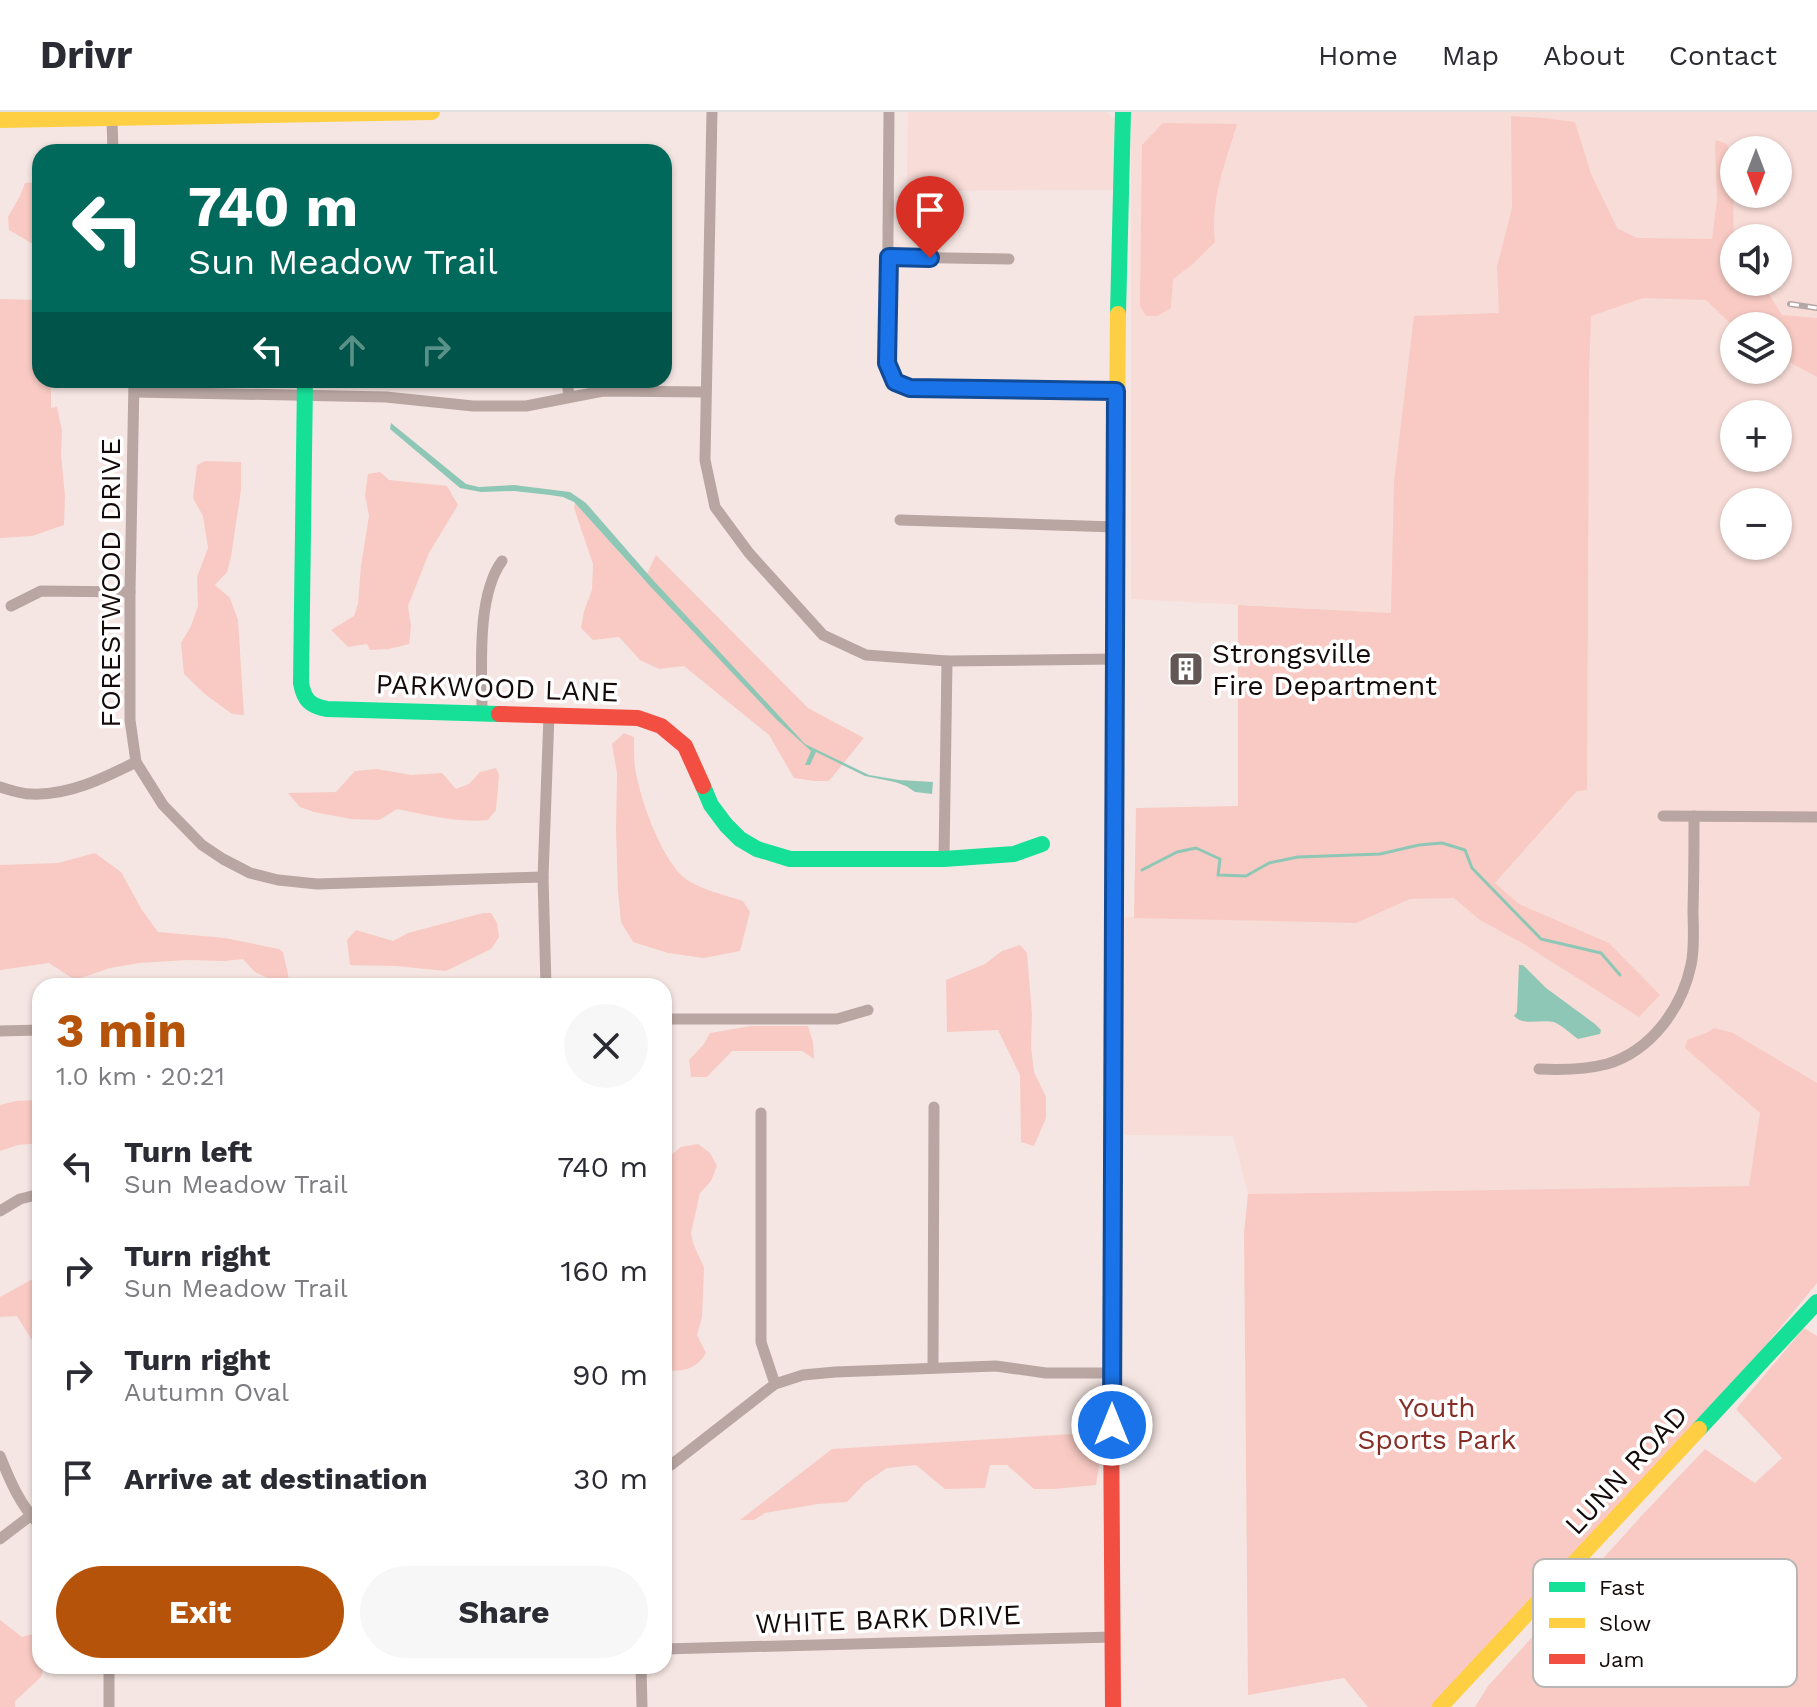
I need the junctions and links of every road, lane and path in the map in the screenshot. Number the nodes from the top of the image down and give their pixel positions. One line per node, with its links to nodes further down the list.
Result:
1 (432, 112): 5 (street)
2 (712, 112): 16 (street)
3 (889, 112): 10 (street)
4 (1123, 112): 15 (street)
5 (321, 113): 6 (street)
6 (280, 114): 7 (street)
7 (112, 119): 8 (street); 9 (street)
8 (0, 120)
9 (113, 144)
10 (889, 257): 11 (street); 15 (street)
11 (1009, 259)
12 (135, 388): 21 (street, FORESTWOOD DRIVE)
13 (305, 388): 17 (street); 25 (street, PARKWOOD LANE)
14 (568, 388): 17 (street)
15 (1116, 391): 19 (street)
16 (706, 392): 17 (street); 24 (street)
17 (569, 397)
18 (900, 520): 19 (street)
19 (1115, 527): 23 (street)
20 (502, 561): 25 (street)
21 (130, 592): 22 (street); 27 (street, FORESTWOOD DRIVE)
22 (11, 606)
23 (1114, 659): 24 (street); 47 (street)
24 (947, 661): 33 (street)
25 (482, 713): 26 (street, PARKWOOD LANE)
26 (549, 715): 33 (street, PARKWOOD LANE); 34 (street)
27 (136, 762): 28 (street); 34 (street, FORESTWOOD DRIVE)
28 (0, 787)
29 (1663, 816): 30 (street)
30 (1694, 816): 31 (street); 40 (street)
31 (1817, 817)
32 (1042, 844): 33 (street, PARKWOOD LANE)
33 (944, 859)
34 (543, 877): 35 (street)
35 (546, 978)
36 (868, 1010): 37 (street)
37 (672, 1019)
38 (32, 1030): 39 (street)
39 (0, 1031)
40 (1539, 1069)
41 (934, 1107): 46 (street)
42 (761, 1113): 48 (street)
43 (32, 1196): 44 (street)
44 (0, 1211)
45 (1817, 1302): 53 (street, LUNN ROAD)
46 (933, 1368): 47 (street); 48 (street)
47 (1111, 1373): 55 (street)
48 (775, 1384): 50 (street)
49 (0, 1456): 51 (street)
50 (672, 1464)
51 (30, 1516): 52 (street)
52 (0, 1539)
53 (1578, 1559)
54 (1533, 1607): 62 (street, LUNN ROAD)
55 (1113, 1637): 56 (street, WHITE BARK DRIVE); 61 (street)
56 (672, 1649)
57 (109, 1674): 59 (street)
58 (641, 1674): 60 (street)
59 (109, 1707)
60 (642, 1707)
61 (1113, 1707)
62 (1440, 1707)

